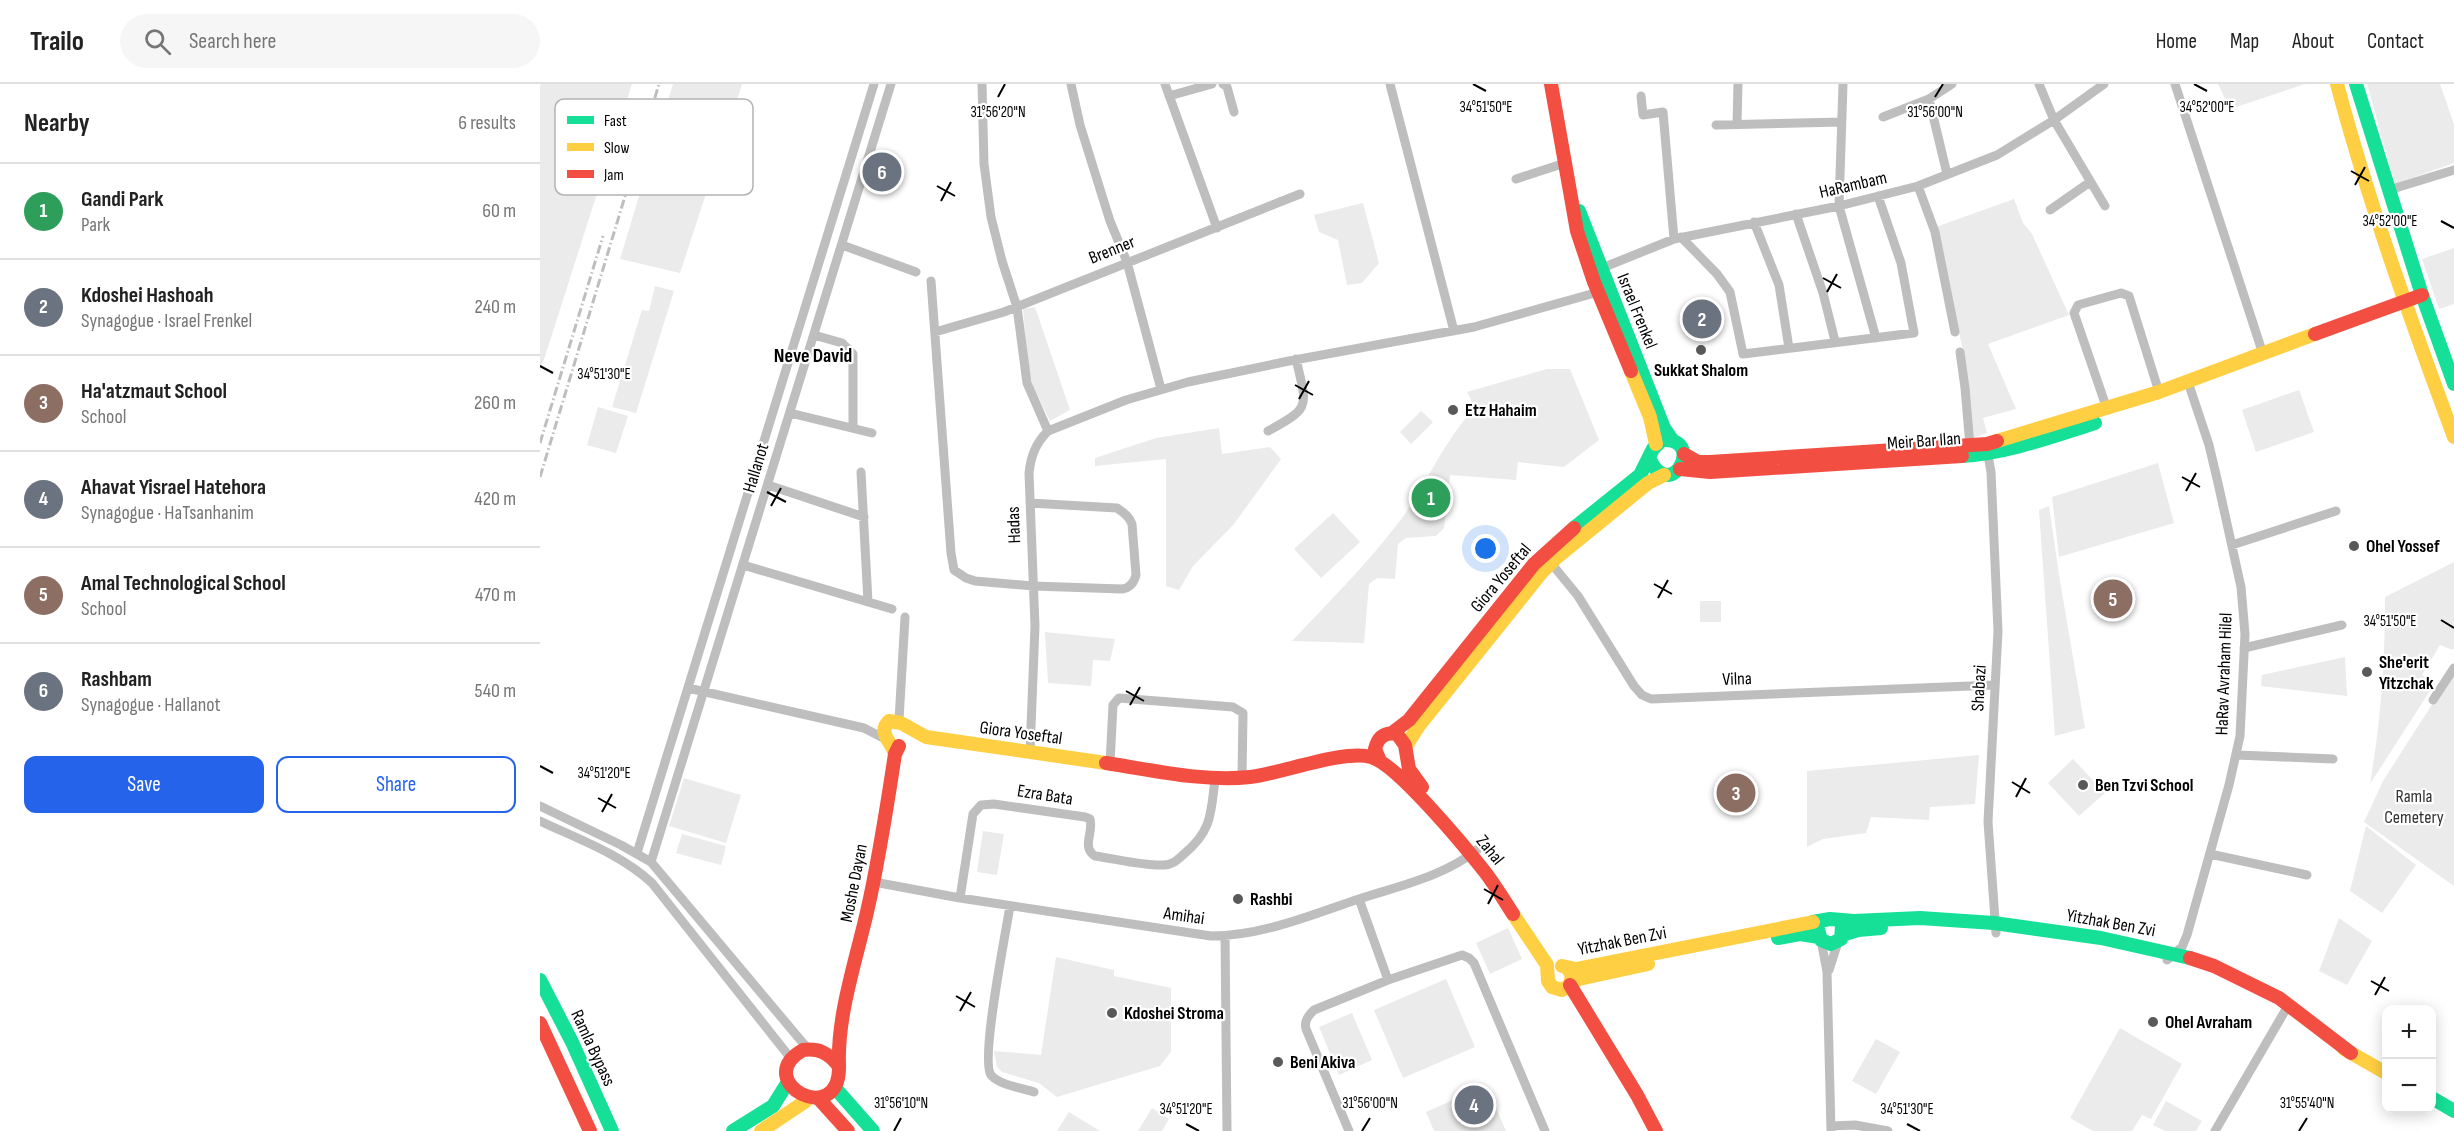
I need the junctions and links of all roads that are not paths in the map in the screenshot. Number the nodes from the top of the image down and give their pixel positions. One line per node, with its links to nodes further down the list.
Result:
1 (874, 84): 97 (street, HaIlanot)
2 (891, 84): 43 (street, HaIlanot)
3 (982, 84): 51 (street)
4 (1071, 84): 44 (street)
5 (1166, 84): 18 (street)
6 (1212, 84): 18 (street)
7 (1223, 84): 21 (street)
8 (1390, 84): 52 (street)
9 (1551, 84): 27 (street, Israel Frenkel)
10 (1738, 84): 26 (street)
11 (1843, 84): 24 (street)
12 (1952, 84): 20 (street)
13 (2039, 84): 23 (street)
14 (2104, 84): 23 (street, HaRambam)
15 (2175, 84): 60 (street)
16 (2337, 84): 50 (street)
17 (2356, 84): 33 (street)
18 (1169, 96): 41 (street)
19 (1641, 96): 42 (street)
20 (1929, 99): 22 (street); 29 (street)
21 (1234, 112)
22 (1883, 117)
23 (2054, 120): 29 (street, HaRambam); 31 (street)
24 (1842, 122): 26 (street); 36 (street)
25 (1716, 124): 26 (street)
26 (1737, 124)
27 (1565, 163): 30 (street); 45 (street, Israel Frenkel)
28 (2454, 170): 33 (street)
29 (1947, 174): 32 (street, HaRambam)
30 (1516, 179)
31 (2090, 182): 37 (street); 38 (street)
32 (1918, 186): 35 (street, HaRambam); 54 (street)
33 (2390, 190): 49 (street)
34 (1300, 194): 41 (street, Brenner)
35 (1878, 196): 36 (street, HaRambam); 56 (street)
36 (1839, 206): 39 (street, HaRambam); 56 (street)
37 (2105, 206)
38 (2050, 210)
39 (1796, 214): 40 (street, HaRambam); 57 (street)
40 (1754, 222): 42 (street, HaRambam); 58 (street)
41 (1217, 228): 44 (street, Brenner)
42 (1677, 238): 45 (street, HaRambam); 58 (street)
43 (842, 245): 46 (street); 55 (street, HaIlanot)
44 (1127, 262): 51 (street, Brenner); 64 (street)
45 (1596, 271): 48 (street, Israel Frenkel)
46 (916, 272)
47 (931, 280): 53 (street)
48 (1603, 291): 52 (street); 73 (street, Israel Frenkel); 74 (street, Israel Frenkel)
49 (2422, 295): 50 (street, Meir Bar Ilan); 63 (street)
50 (2406, 302): 60 (street, Meir Bar Ilan); 72 (street)
51 (1017, 307): 53 (street, Brenner); 69 (street)
52 (1454, 331): 61 (street)
53 (935, 332): 89 (street)
54 (1955, 332)
55 (814, 334): 67 (street, HaIlanot); 68 (street)
56 (1876, 338): 57 (street)
57 (1835, 341): 58 (street)
58 (1789, 348)
59 (1960, 352): 75 (street)
60 (2263, 354): 62 (street, Meir Bar Ilan)
61 (1296, 359): 64 (street); 70 (street)
62 (2188, 381): 65 (street, Meir Bar Ilan); 86 (street, HaRav Avraham Hilel)
63 (2454, 384)
64 (1161, 389): 69 (street)
65 (2159, 392): 66 (street, Meir Bar Ilan); 66 (street); 76 (street, Meir Bar Ilan)
66 (2107, 409): 76 (street, Meir Bar Ilan)
67 (790, 413): 68 (street); 82 (street, HaIlanot)
68 (853, 428): 71 (street)
69 (1048, 431): 83 (street, Hadas)
70 (1268, 431)
71 (872, 433)
72 (2454, 437)
73 (1672, 441): 74 (street); 77 (street)
74 (1656, 444): 78 (street)
75 (1970, 446): 76 (street, Meir Bar Ilan); 77 (street, Meir Bar Ilan)
76 (1987, 449): 79 (street, Meir Bar Ilan); 96 (street, Shabazi)
77 (1684, 454): 79 (street)
78 (1650, 460): 81 (street); 102 (street, Giora Yoseftal)
79 (1680, 469): 81 (street)
80 (861, 472): 85 (street)
81 (1664, 475): 87 (street, Giora Yoseftal)
82 (768, 485): 85 (street); 88 (street, HaIlanot)
83 (1030, 503): 89 (street, Hadas); 89 (street)
84 (2336, 511): 86 (street)
85 (864, 517): 90 (street)
86 (2232, 545): 94 (street, HaRav Avraham Hilel)
87 (1551, 563): 96 (street, Vilna); 105 (street, Giora Yoseftal)
88 (743, 565): 90 (street); 98 (street, HaIlanot)
89 (1033, 586): 106 (street, Hadas)
90 (868, 602): 91 (street)
91 (892, 609)
92 (905, 617): 100 (street)
93 (2342, 625): 94 (street)
94 (2244, 648): 107 (street, HaRav Avraham Hilel)
95 (2454, 668): 99 (street)
96 (1995, 685): 128 (street, Shabazi)
97 (688, 688): 98 (street); 109 (street, HaIlanot)
98 (704, 693): 101 (street); 113 (street, HaIlanot)
99 (2433, 700)
100 (897, 722): 101 (street); 103 (street, Giora Yoseftal); 104 (street); 104 (street)
101 (864, 728): 104 (street)
102 (1388, 734): 105 (street); 110 (street, Giora Yoseftal); 111 (street)
103 (926, 737): 104 (street, Giora Yoseftal); 106 (street, Giora Yoseftal)
104 (896, 744): 123 (street, Moshe Dayan)
105 (1406, 749): 111 (street); 118 (street, Zahal)
106 (1030, 752): 112 (street, Giora Yoseftal)
107 (2236, 755): 108 (street); 120 (street, HaRav Avraham Hilel)
108 (2332, 759)
109 (666, 761): 113 (street); 119 (street, HaIlanot)
110 (1322, 761): 111 (street, Giora Yoseftal); 114 (street, Giora Yoseftal)
111 (1383, 762): 118 (street, Zahal)
112 (1110, 764): 114 (street); 115 (street, Giora Yoseftal)
113 (682, 765): 121 (street, HaIlanot)
114 (1242, 778): 115 (street, Giora Yoseftal)
115 (1215, 779): 124 (street, Ezra Bata)
116 (540, 806): 119 (street)
117 (540, 821): 142 (street)
118 (1474, 852): 125 (street, Amihai); 133 (street, Zahal)
119 (637, 853): 121 (street)
120 (2210, 854): 122 (street); 132 (street, HaRav Avraham Hilel)
121 (651, 862): 141 (street)
122 (2307, 875)
123 (874, 882): 124 (street, Amihai); 139 (street, Moshe Dayan)
124 (960, 898): 126 (street, Amihai)
125 (1359, 899): 129 (street, Amihai); 136 (street)
126 (1010, 906): 129 (street, Amihai); 147 (street)
127 (1830, 920): 128 (street, Yitzhak Ben Zvi); 130 (street); 131 (street); 133 (street, Yitzhak Ben Zvi)
128 (1995, 928): 130 (street, Yitzhak Ben Zvi); 132 (street, Yitzhak Ben Zvi)
129 (1225, 936): 158 (street)
130 (1840, 938): 131 (street); 134 (street)
131 (1820, 939): 134 (street); 137 (street, Yitzhak Ben Zvi)
132 (2171, 956): 138 (street, Yitzhak Ben Zvi)
133 (1559, 970): 137 (street); 137 (street)
134 (1827, 978): 151 (street)
135 (540, 980): 153 (street, Ramla Bypass)
136 (1388, 980): 159 (street); 160 (street)
137 (1568, 986): 161 (street); 162 (street)
138 (2287, 1008): 144 (street, Yitzhak Ben Zvi); 164 (street)
139 (844, 1018): 141 (street, Moshe Dayan); 143 (street, Moshe Dayan)
140 (540, 1023): 152 (street, Ramla Bypass)
141 (815, 1049): 142 (street); 143 (street)
142 (792, 1060): 145 (street)
143 (838, 1065): 146 (street)
144 (2382, 1071)
145 (788, 1082): 148 (street); 154 (street)
146 (836, 1089): 148 (street); 157 (street)
147 (1034, 1092)
148 (813, 1100): 155 (street); 156 (street)
149 (2436, 1100): 150 (street)
150 (2454, 1111)
151 (1831, 1129): 163 (street)
152 (590, 1131)
153 (612, 1131)
154 (733, 1131)
155 (760, 1131)
156 (848, 1131)
157 (873, 1131)
158 (1227, 1131)
159 (1349, 1131)
160 (1545, 1131)
161 (1647, 1131)
162 (1656, 1131)
163 (1888, 1131)
164 (2215, 1131)

